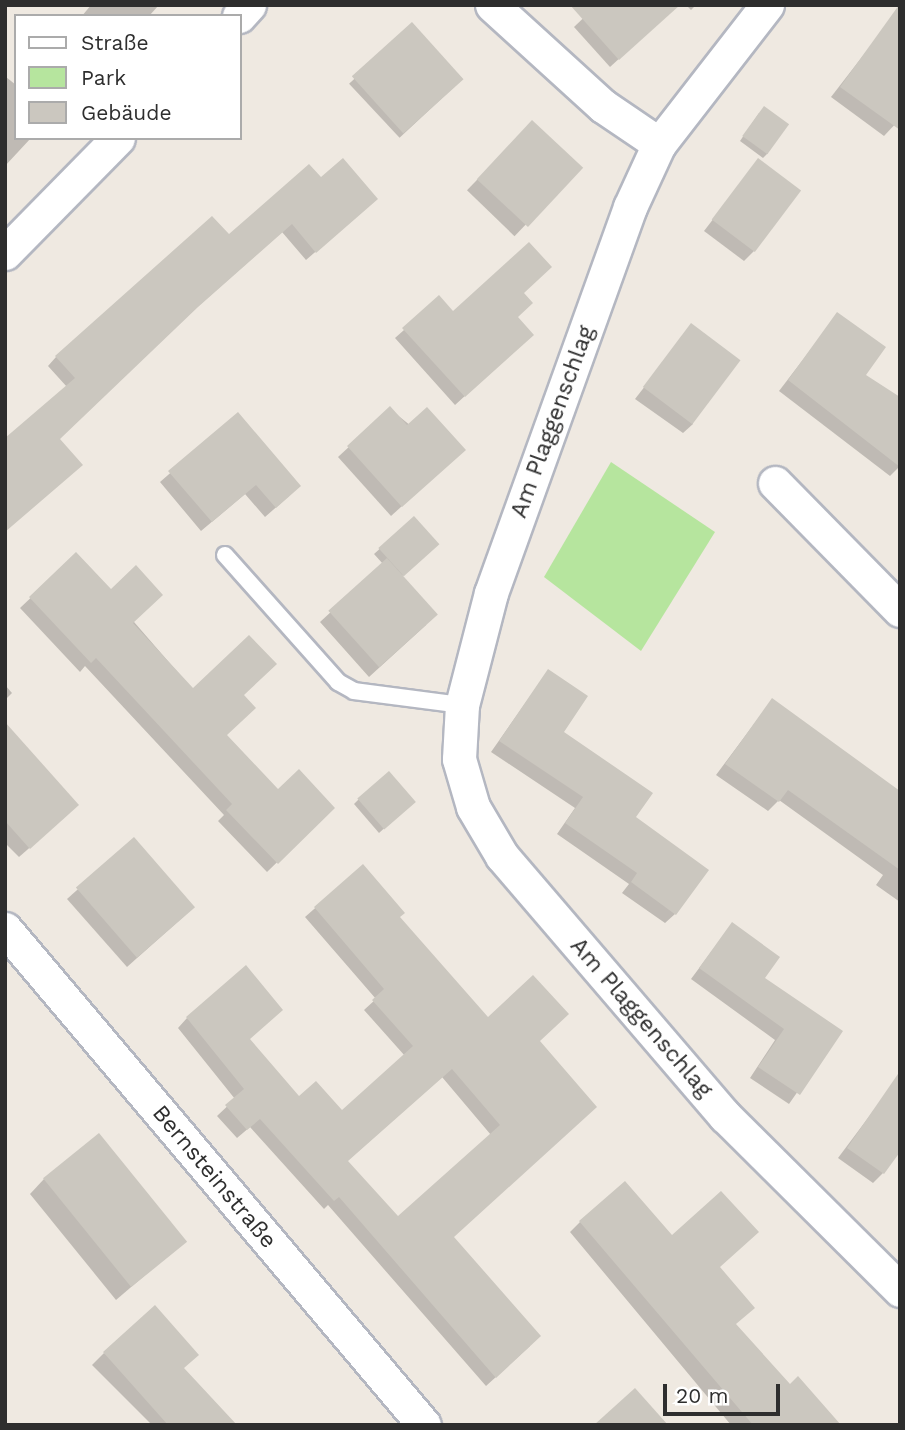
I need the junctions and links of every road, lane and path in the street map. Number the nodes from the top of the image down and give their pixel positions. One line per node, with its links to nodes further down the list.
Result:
1 (492, 5): 4 (street)
2 (767, 5): 4 (street, Am Plaggenschlag)
3 (116, 140): 5 (street)
4 (659, 144): 9 (street, Am Plaggenschlag)
5 (9, 241)
6 (775, 484): 8 (street)
7 (225, 555): 9 (lane)
8 (900, 610)
9 (462, 705): 11 (street, Am Plaggenschlag)
10 (5, 929): 12 (street, Bernsteinstraße)
11 (900, 1290)
12 (424, 1425)

